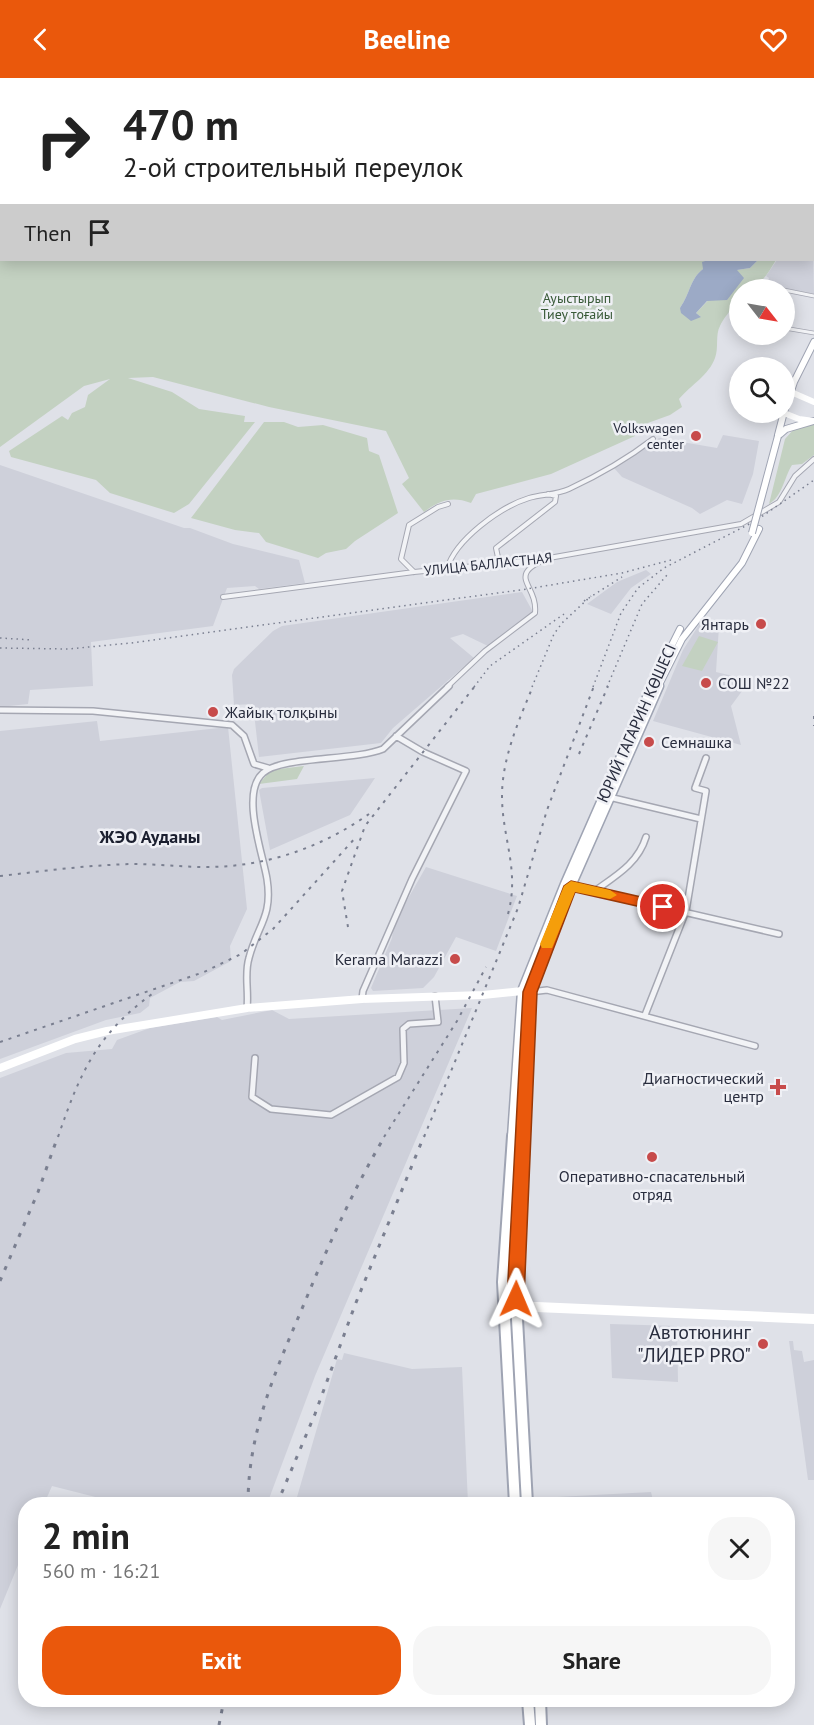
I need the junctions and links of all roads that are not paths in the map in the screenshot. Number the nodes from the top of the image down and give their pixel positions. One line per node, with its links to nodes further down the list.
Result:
1 (795, 292): 2 (street)
2 (814, 296)
3 (795, 330): 4 (street)
4 (814, 333)
5 (814, 342): 6 (main road, ЮРИЙ ГАГАРИН КӨШЕСІ)
6 (795, 383)
7 (795, 394): 8 (street)
8 (814, 402)
9 (795, 416): 10 (street)
10 (814, 421): 12 (main road)
11 (781, 423): 12 (main road, ЮРИЙ ГАГАРИН КӨШЕСІ)
12 (778, 436): 26 (main road, ЮРИЙ ГАГАРИН КӨШЕСІ, bridge)
13 (653, 439): 15 (street)
14 (814, 459): 17 (street, УЛИЦА БАЛЛАСТНАЯ)
15 (547, 493): 18 (street); 19 (street)
16 (448, 504): 20 (street)
17 (551, 557): 18 (street, УЛИЦА БАЛЛАСТНАЯ); 23 (street)
18 (499, 562): 19 (street, УЛИЦА БАЛЛАСТНАЯ)
19 (447, 568): 20 (street, УЛИЦА БАЛЛАСТНАЯ)
20 (414, 572): 21 (street, УЛИЦА БАЛЛАСТНАЯ)
21 (223, 597)
22 (0, 710): 25 (street)
23 (396, 736): 25 (street); 35 (street)
24 (706, 758): 27 (street)
25 (268, 768): 36 (street)
26 (607, 797): 27 (street); 29 (main road, ЮРИЙ ГАГАРИН КӨШЕСІ); 33 (main road, ЮРИЙ ГАГАРИН КӨШЕСІ)
27 (701, 819): 31 (street)
28 (646, 837): 30 (street)
29 (571, 886): 30 (street); 33 (main road, ЮРИЙ ГАГАРИН КӨШЕСІ)
30 (595, 891): 31 (street)
31 (686, 912): 32 (street); 37 (street)
32 (779, 934)
33 (526, 992): 34 (street); 37 (street); 41 (main road, ЮРИЙ ГАГАРИН КӨШЕСІ); 42 (main road, ЮРИЙ ГАГАРИН КӨШЕСІ)
34 (435, 996): 35 (street); 39 (street)
35 (362, 999): 36 (street)
36 (247, 1008): 40 (street)
37 (645, 1015): 38 (street)
38 (756, 1046)
39 (255, 1058)
40 (0, 1068)
41 (504, 1305): 42 (street); 44 (main road, ЮРИЙ ГАГАРИН КӨШЕСІ)
42 (516, 1306): 43 (street); 45 (main road, ЮРИЙ ГАГАРИН КӨШЕСІ)
43 (814, 1319)
44 (515, 1497)
45 (527, 1497)
46 (529, 1707): 48 (main road)
47 (541, 1707): 49 (main road)
48 (530, 1725)
49 (542, 1725)

